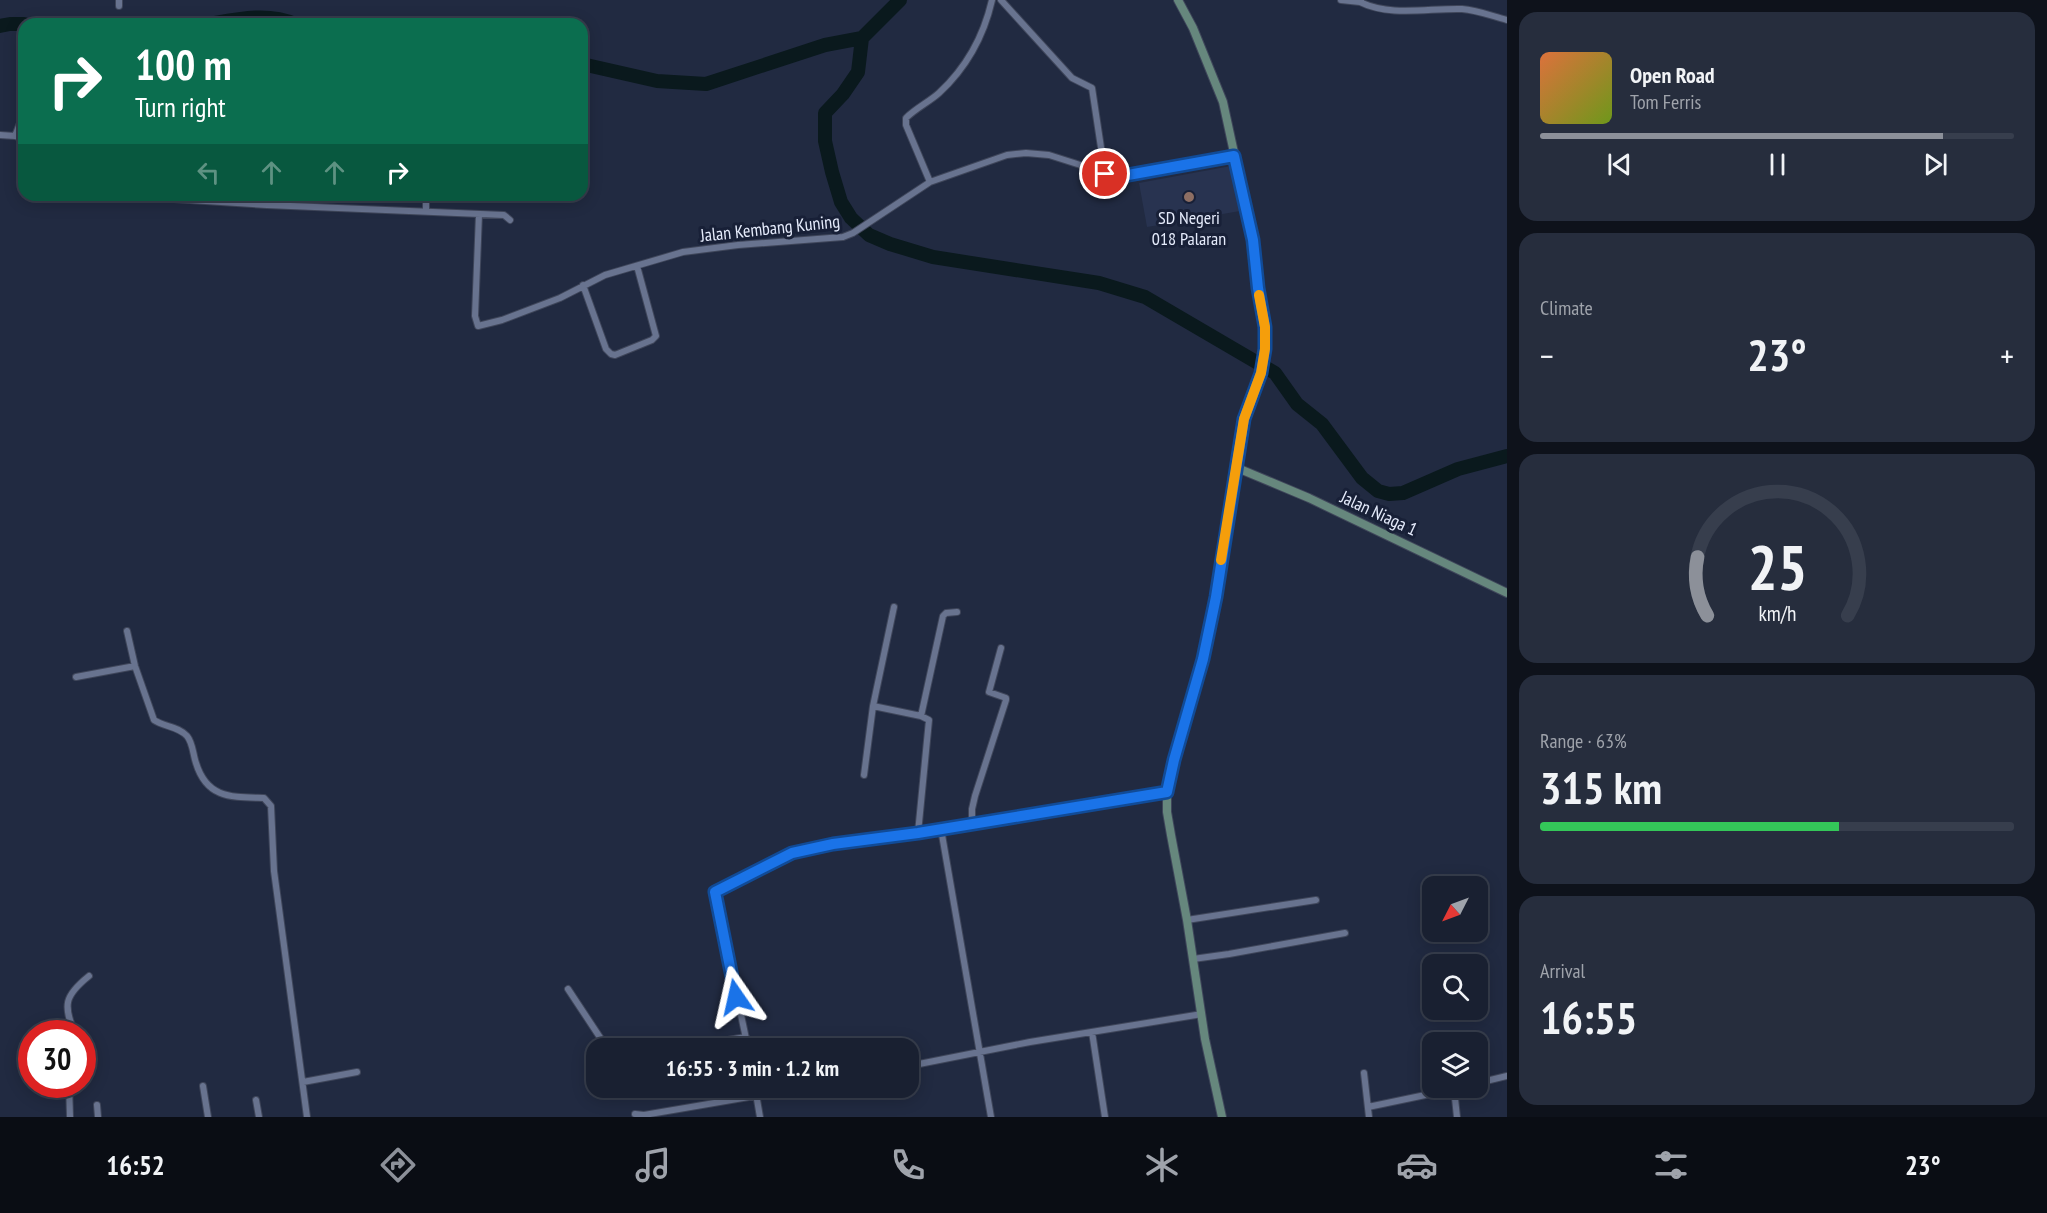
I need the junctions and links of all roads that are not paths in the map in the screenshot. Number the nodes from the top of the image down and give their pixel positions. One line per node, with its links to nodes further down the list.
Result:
1 (992, 0): 13 (street)
2 (1001, 0): 12 (street)
3 (1178, 0): 11 (street)
4 (1341, 0): 5 (street)
5 (1360, 1): 6 (street)
6 (1507, 20)
7 (18, 128): 9 (street)
8 (0, 135): 9 (street)
9 (15, 136): 10 (street)
10 (18, 137)
11 (1234, 156): 12 (street, Jalan Kembang Kuning); 21 (street)
12 (1105, 174): 13 (street, Jalan Kembang Kuning)
13 (930, 182): 19 (street, Jalan Kembang Kuning)
14 (205, 201): 16 (street)
15 (426, 201): 16 (street)
16 (426, 211): 17 (street)
17 (479, 214): 18 (street); 20 (street, Jalan Kembang Kuning)
18 (510, 220)
19 (637, 266): 20 (street, Jalan Kembang Kuning); 20 (street)
20 (583, 285)
21 (1235, 468): 22 (street, Jalan Niaga 1); 32 (street)
22 (1507, 593)
23 (894, 607): 29 (street)
24 (957, 612): 30 (street)
25 (128, 631): 27 (street)
26 (1001, 648): 33 (street)
27 (135, 666): 28 (street); 54 (street)
28 (76, 677)
29 (873, 706): 30 (street); 31 (street)
30 (921, 716): 35 (street)
31 (864, 776)
32 (1167, 792): 33 (street); 37 (street)
33 (972, 824): 34 (street)
34 (941, 829): 35 (street); 48 (street)
35 (918, 833): 45 (street)
36 (1316, 900): 37 (street)
37 (1187, 920): 39 (street)
38 (1345, 933): 39 (street)
39 (1193, 959): 42 (street)
40 (89, 976): 43 (street)
41 (568, 989): 46 (street)
42 (1202, 1014): 44 (street); 73 (street)
43 (70, 1020)
44 (1092, 1032): 48 (street); 72 (street)
45 (746, 1037): 47 (street)
46 (600, 1038)
47 (740, 1038)
48 (980, 1051): 49 (street); 71 (street)
49 (919, 1064)
50 (357, 1072): 54 (street)
51 (1364, 1073): 63 (street)
52 (1507, 1076): 53 (street)
53 (1488, 1081)
54 (303, 1082): 69 (street)
55 (203, 1086): 67 (street)
56 (1422, 1095): 63 (street)
57 (69, 1098): 65 (street)
58 (751, 1098): 64 (street)
59 (757, 1098): 70 (street)
60 (1456, 1098): 75 (street)
61 (256, 1100): 68 (street)
62 (97, 1105): 66 (street)
63 (1368, 1107): 74 (street)
64 (635, 1114)
65 (69, 1117)
66 (98, 1117)
67 (208, 1117)
68 (259, 1117)
69 (307, 1117)
70 (760, 1117)
71 (991, 1117)
72 (1105, 1117)
73 (1221, 1117)
74 (1369, 1117)
75 (1457, 1117)

